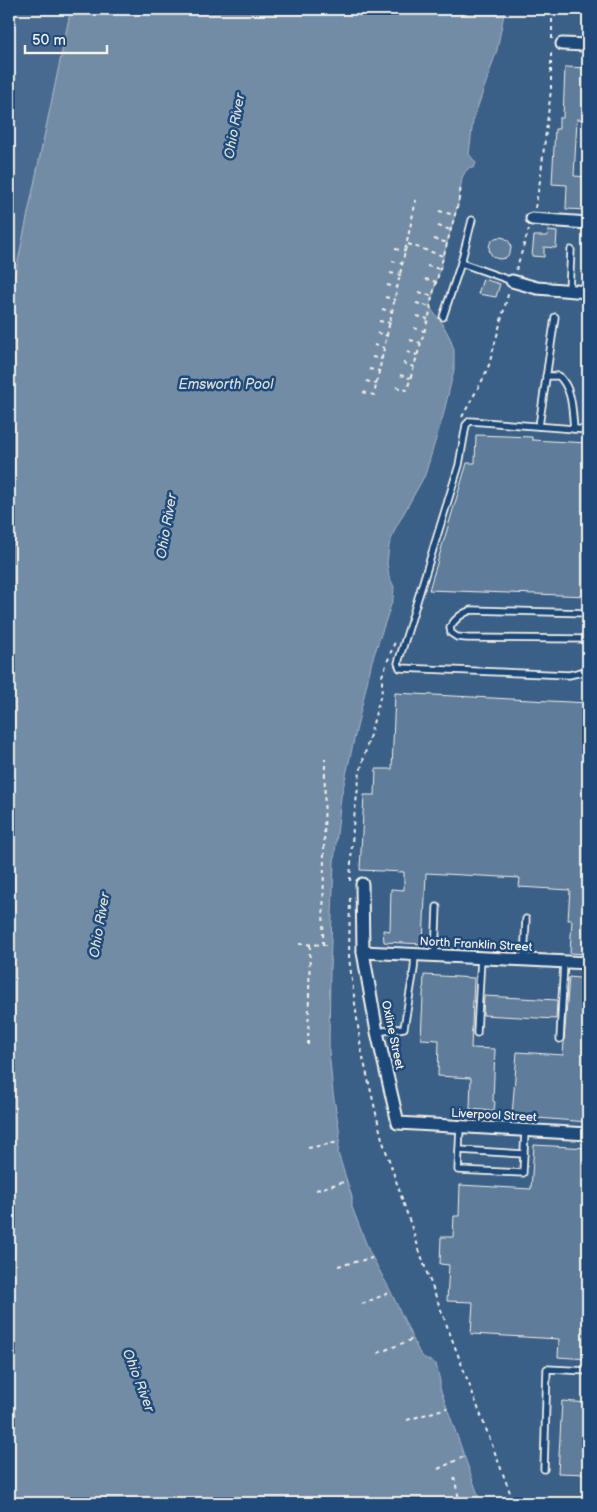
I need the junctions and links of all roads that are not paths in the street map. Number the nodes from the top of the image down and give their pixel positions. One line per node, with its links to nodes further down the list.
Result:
1 (562, 44): 2 (street)
2 (588, 46)
3 (472, 220): 7 (lane)
4 (532, 220): 5 (street)
5 (588, 223)
6 (571, 250): 9 (lane)
7 (460, 263): 8 (lane); 11 (lane)
8 (512, 281): 9 (street)
9 (569, 290): 10 (street)
10 (588, 292)
11 (443, 317)
12 (555, 317): 13 (lane)
13 (546, 376): 14 (lane); 15 (lane)
14 (539, 426): 15 (lane); 19 (lane)
15 (574, 429): 16 (lane)
16 (588, 430)
17 (588, 614): 18 (lane)
18 (588, 640)
19 (588, 667)
20 (362, 884): 23 (street, Oxline Street)
21 (437, 907): 25 (lane)
22 (526, 919): 27 (lane)
23 (363, 952): 24 (street, North Franklin Street); 30 (street, Oxline Street)
24 (414, 954): 25 (street, North Franklin Street); 30 (lane)
25 (434, 955): 26 (street, North Franklin Street)
26 (482, 958): 27 (street, North Franklin Street); 31 (lane)
27 (524, 960): 28 (street, North Franklin Street)
28 (564, 962): 29 (street, North Franklin Street); 32 (lane)
29 (588, 963)
30 (377, 1032): 33 (street, Oxline Street)
31 (477, 1033)
32 (560, 1040)
33 (398, 1124): 34 (street, Liverpool Street)
34 (460, 1127): 35 (street, Liverpool Street); 37 (lane)
35 (525, 1131): 36 (street, Liverpool Street); 38 (lane)
36 (588, 1134)
37 (459, 1150): 38 (lane); 38 (lane)
38 (524, 1154)
39 (588, 1371): 40 (lane)
40 (544, 1469)

